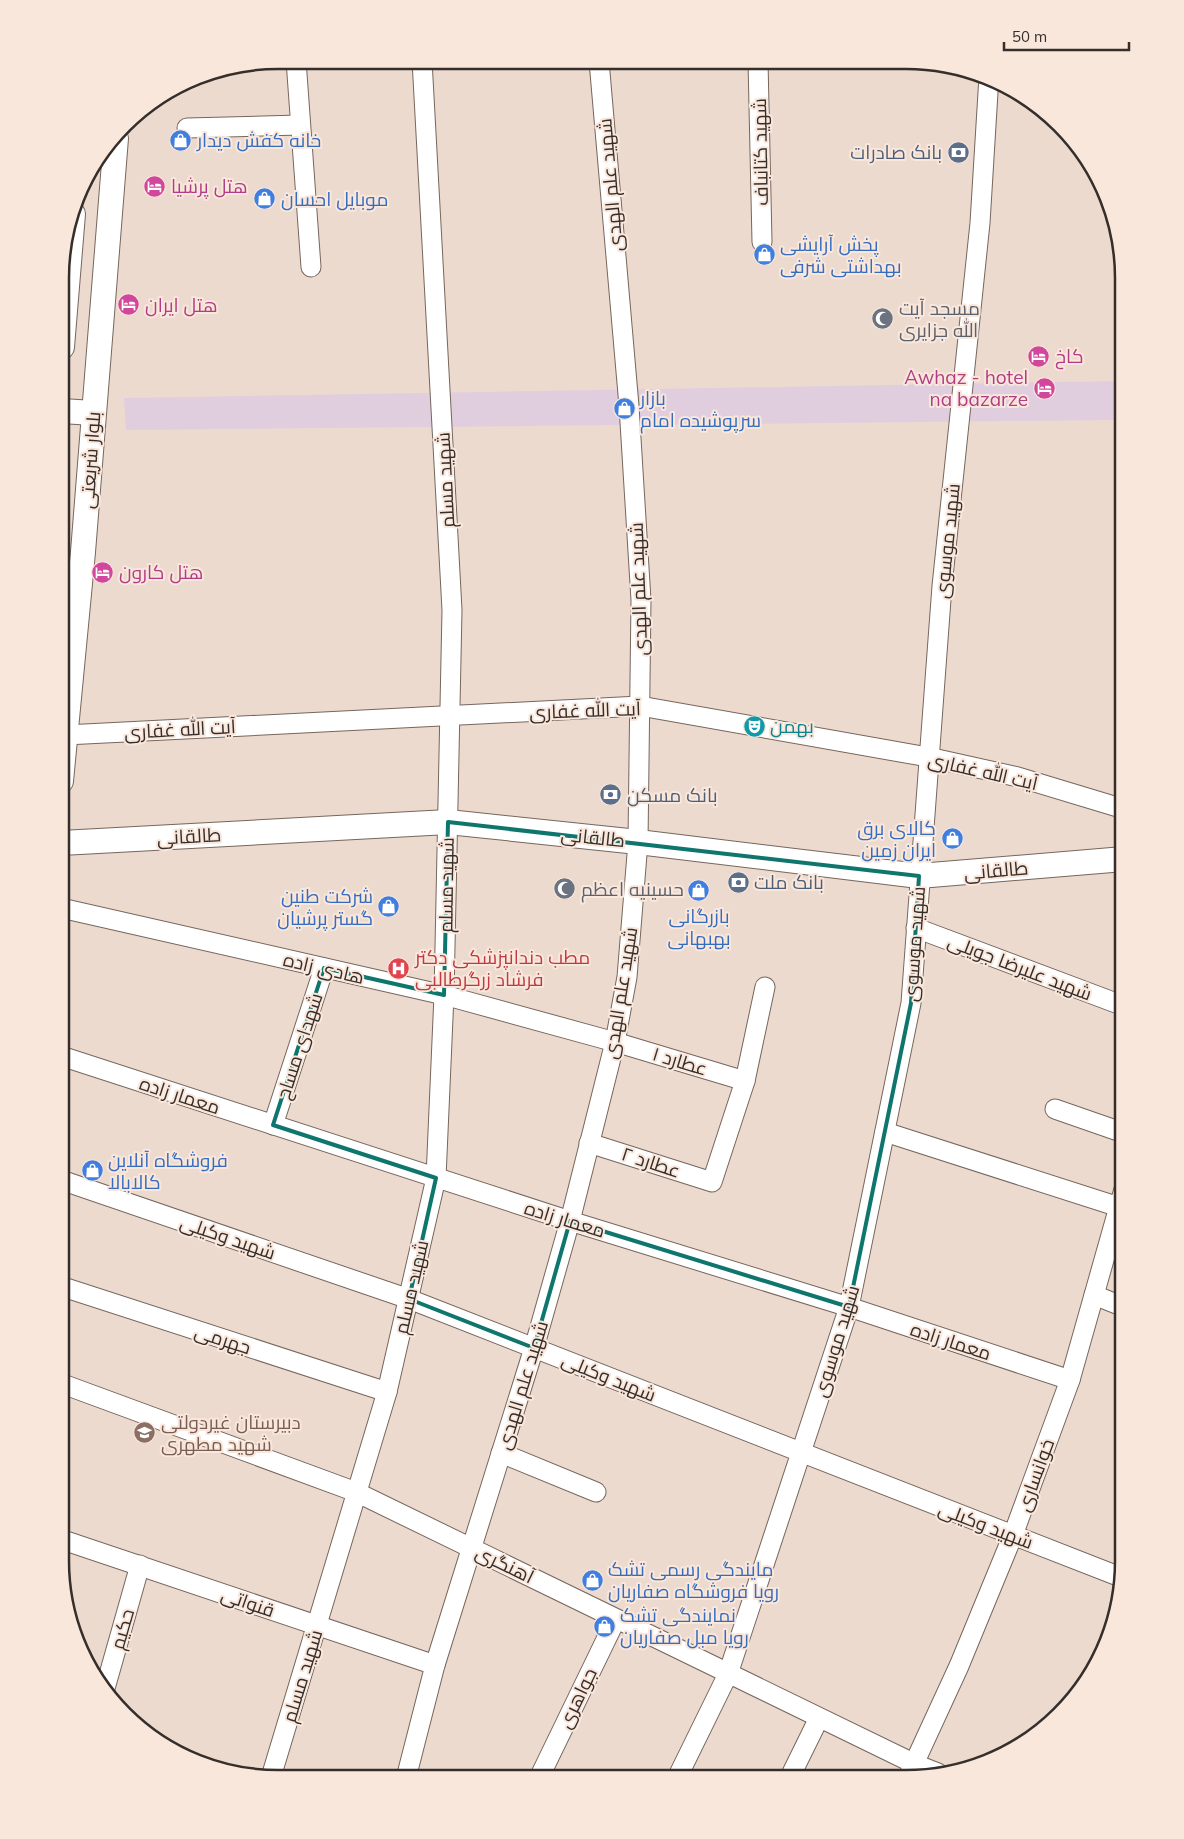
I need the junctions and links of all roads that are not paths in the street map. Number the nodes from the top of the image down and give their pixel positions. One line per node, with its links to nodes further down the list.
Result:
1 (297, 69): 6 (street)
2 (422, 69): 15 (street, شهید مسلم)
3 (600, 69): 14 (street, شهید علم الهدی)
4 (758, 69): 9 (street, شهید کتانباف)
5 (988, 86): 17 (street, شهید موسوی)
6 (300, 126): 7 (street); 10 (street)
7 (187, 128)
8 (115, 147): 12 (main road, بلوار شریعتی)
9 (762, 242)
10 (311, 267)
11 (69, 411): 12 (main road)
12 (93, 413): 13 (main road, بلوار شریعتی)
13 (69, 694)
14 (640, 706): 15 (street, آیت الله غفاری); 17 (street, آیت الله غفاری); 20 (street, شهید علم الهدی)
15 (450, 715): 16 (street, آیت الله غفاری); 19 (street, شهید مسلم)
16 (69, 735)
17 (928, 758): 18 (street, آیت الله غفاری); 23 (street, شهید موسوی)
18 (1115, 806)
19 (448, 822): 20 (main road, طالقانی); 21 (main road, طالقانی); 28 (street, شهید مسلم)
20 (638, 842): 23 (main road, طالقانی); 30 (street, شهید علم الهدی)
21 (69, 843)
22 (1115, 860): 23 (main road, طالقانی)
23 (919, 876): 25 (street, شهید موسوی)
24 (69, 910): 26 (street, هادی زاده)
25 (916, 928): 29 (street, شهید علیرضا جویلی); 36 (street, شهید موسوی)
26 (324, 968): 28 (street, هادی زاده); 34 (street, شهدای مساح)
27 (765, 987): 32 (street)
28 (444, 995): 30 (street, هادی زاده); 38 (street, شهید مسلم)
29 (1115, 1003)
30 (615, 1042): 32 (street, عطارد ۱); 37 (street, شهید علم الهدی)
31 (69, 1059): 34 (street, معمار زاده)
32 (745, 1081): 37 (street, عطارد ۲)
33 (1054, 1109): 35 (street)
34 (273, 1125): 38 (street, معمار زاده)
35 (1115, 1130)
36 (885, 1132): 40 (street); 47 (street, شهید موسوی)
37 (590, 1143): 41 (street, شهید علم الهدی)
38 (436, 1178): 41 (street, معمار زاده); 45 (street, شهید مسلم)
39 (69, 1183): 45 (street, شهید وکیلی)
40 (1115, 1207)
41 (570, 1221): 47 (street, معمار زاده); 48 (street, شهید علم الهدی)
42 (1115, 1222): 44 (street, خوانساری)
43 (69, 1289): 51 (street, جهرمی)
44 (1094, 1295): 46 (street); 49 (street, خوانساری)
45 (409, 1299): 48 (street, شهید وکیلی); 51 (street, شهید مسلم)
46 (1115, 1303)
47 (849, 1307): 49 (street, معمار زاده); 53 (street, شهید موسوی)
48 (534, 1348): 52 (street, شهید علم الهدی); 53 (street, شهید وکیلی)
49 (1070, 1380): 56 (street, خوانساری)
50 (69, 1386): 54 (street, آهنگری)
51 (386, 1392): 54 (street, شهید مسلم)
52 (501, 1453): 55 (street); 58 (street, شهید علم الهدی)
53 (801, 1453): 56 (street, شهید وکیلی); 64 (street, شهید موسوی)
54 (356, 1492): 58 (street, آهنگری); 62 (street, شهید مسلم)
55 (596, 1492)
56 (1013, 1535): 60 (street, شهید وکیلی); 73 (street, خوانساری)
57 (69, 1541): 59 (street, قنواتی)
58 (471, 1548): 61 (street, آهنگری); 63 (street, شهید علم الهدی)
59 (140, 1565): 62 (street, قنواتی); 65 (street, حکیم)
60 (1115, 1575)
61 (616, 1619): 64 (street, آهنگری); 69 (street, جواهری)
62 (317, 1625): 63 (street, قنواتی); 67 (street, شهید مسلم)
63 (436, 1665): 68 (street, شهید علم الهدی)
64 (728, 1674): 66 (street, آهنگری); 70 (street, شهید موسوی)
65 (107, 1681)
66 (819, 1718): 71 (street); 72 (street, آهنگری)
67 (274, 1770)
68 (408, 1770)
69 (543, 1770)
70 (681, 1770)
71 (793, 1770)
72 (909, 1770)
73 (911, 1770)

